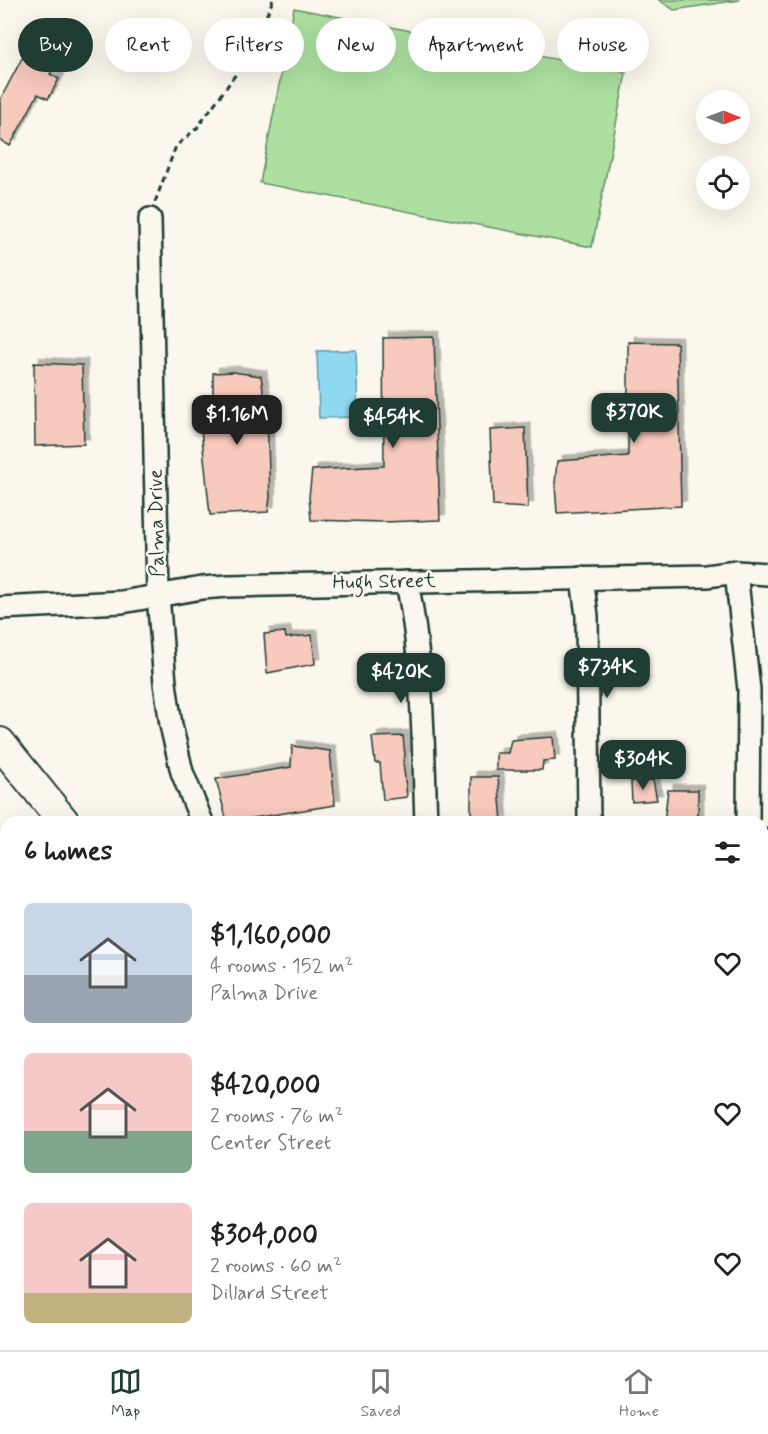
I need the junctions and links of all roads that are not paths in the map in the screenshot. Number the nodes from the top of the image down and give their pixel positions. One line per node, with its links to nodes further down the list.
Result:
1 (150, 219): 6 (street, Palma Drive)
2 (736, 572): 3 (street, Hugh Street); 4 (street, Hugh Street); 13 (street)
3 (768, 574)
4 (582, 578): 5 (street, Hugh Street); 12 (street)
5 (407, 582): 6 (street, Hugh Street); 11 (street)
6 (158, 595): 7 (street, Hugh Street); 10 (street, Palma Drive)
7 (0, 608)
8 (0, 743): 9 (street)
9 (59, 816)
10 (200, 816)
11 (426, 816)
12 (589, 816)
13 (748, 816)

